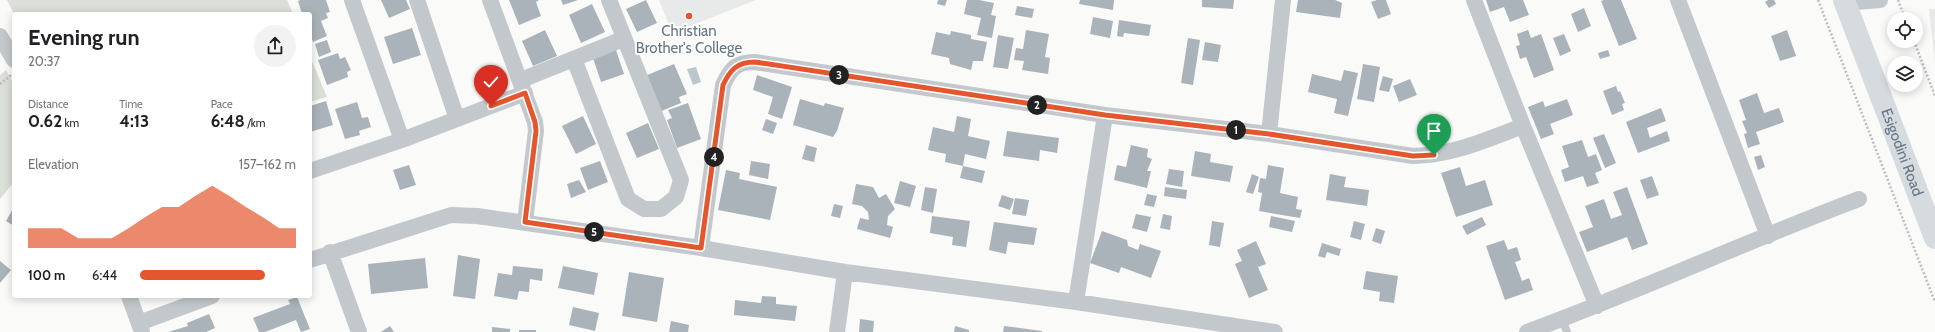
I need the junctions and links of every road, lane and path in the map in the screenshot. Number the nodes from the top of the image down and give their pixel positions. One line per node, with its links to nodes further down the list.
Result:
1 (352, 0): 26 (street)
2 (417, 0): 23 (street)
3 (490, 0): 20 (street)
4 (609, 0): 14 (street)
5 (1283, 0): 25 (street)
6 (1474, 0): 24 (street)
7 (1678, 0): 30 (street)
8 (1818, 0): 39 (path)
9 (1880, 0): 11 (street)
10 (1898, 0): 12 (path)
11 (1845, 2): 31 (main road, Esigodini Road)
12 (1902, 12)
13 (0, 36): 16 (street)
14 (623, 39): 17 (street); 17 (street)
15 (1917, 48): 21 (path)
16 (12, 57)
17 (574, 59): 20 (street)
18 (12, 75): 19 (path)
19 (0, 84)
20 (523, 87): 23 (street); 29 (street)
21 (1935, 96)
22 (1105, 115): 25 (street); 32 (street); 38 (street)
23 (457, 119): 26 (street)
24 (1523, 126): 25 (street); 40 (street)
25 (1269, 134)
26 (402, 140): 27 (street)
27 (312, 170)
28 (1859, 200): 30 (street)
29 (525, 222): 32 (street); 33 (street)
30 (1768, 236): 40 (street)
31 (1935, 238)
32 (701, 248): 35 (street)
33 (330, 252): 34 (street); 43 (street)
34 (312, 259)
35 (845, 272): 38 (street); 44 (street)
36 (130, 298): 42 (street)
37 (207, 298): 42 (street)
38 (1076, 302): 45 (street)
39 (1935, 302)
40 (1597, 306): 41 (street)
41 (1565, 326): 46 (street)
42 (140, 327)
43 (359, 332)
44 (837, 332)
45 (1275, 332)
46 (1527, 332)

